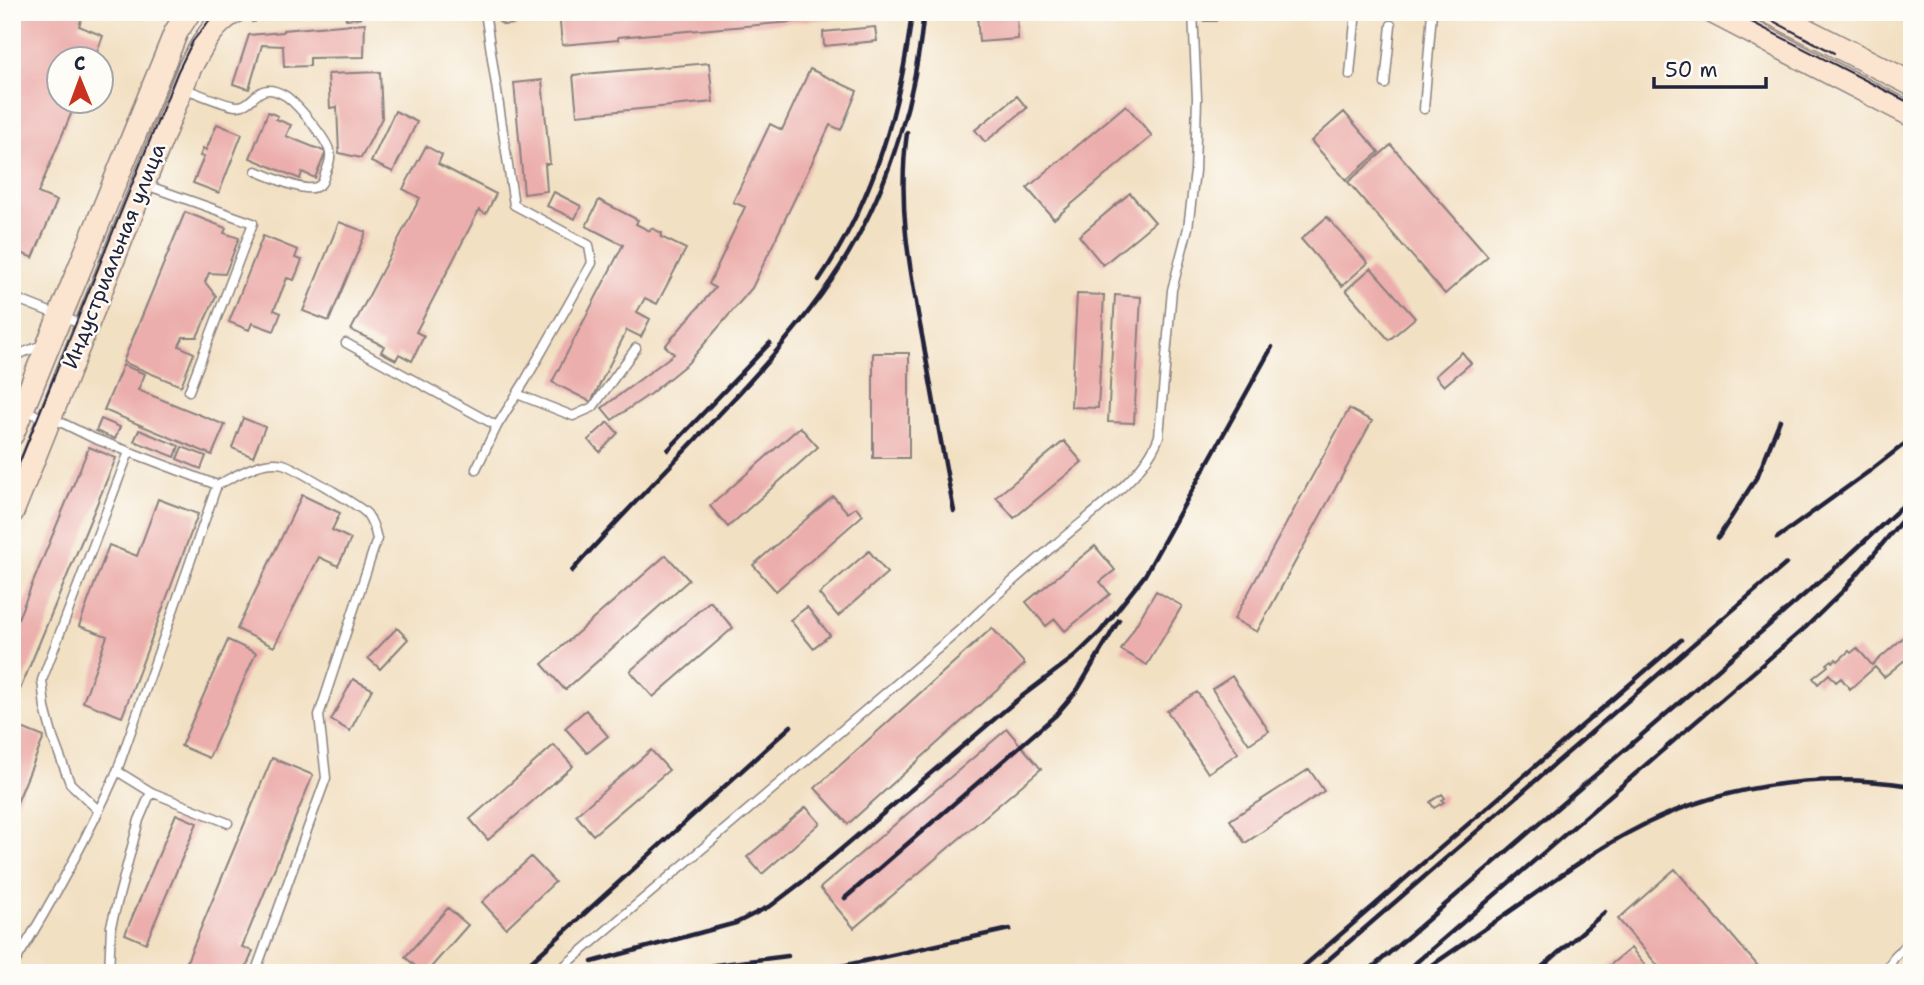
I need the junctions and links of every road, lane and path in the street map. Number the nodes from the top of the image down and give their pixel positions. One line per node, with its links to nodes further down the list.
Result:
1 (189, 12): 19 (main road, Индустриальная улица)
2 (234, 12): 13 (main road, Индустриальная улица)
3 (485, 12): 26 (lane)
4 (1193, 12): 43 (lane)
5 (1432, 12): 14 (lane)
6 (1713, 12): 15 (main road)
7 (1770, 12): 12 (main road)
8 (1355, 21): 10 (lane)
9 (1391, 25): 11 (lane)
10 (1350, 75)
11 (1385, 84)
12 (1912, 84)
13 (182, 88): 16 (lane); 17 (main road, Индустриальная улица)
14 (1424, 108)
15 (1912, 115)
16 (256, 171)
17 (143, 184): 20 (main road, Индустриальная улица); 25 (lane)
18 (12, 297): 19 (lane)
19 (60, 316): 20 (lane); 21 (main road, Индустриальная улица)
20 (85, 327): 28 (main road, Индустриальная улица)
21 (50, 342): 24 (lane); 27 (main road, Индустриальная улица)
22 (346, 343): 29 (lane)
23 (636, 348): 26 (lane)
24 (12, 357)
25 (189, 391)
26 (517, 394): 29 (lane)
27 (22, 409): 28 (lane); 30 (main road, Индустриальная улица)
28 (50, 417): 31 (lane); 34 (main road, Индустриальная улица)
29 (498, 426): 32 (lane)
30 (12, 434)
31 (129, 452): 33 (lane); 37 (lane)
32 (476, 469)
33 (217, 485): 35 (lane); 42 (lane)
34 (12, 512)
35 (117, 771): 36 (lane); 37 (lane)
36 (151, 792): 38 (lane); 41 (lane)
37 (99, 811): 40 (lane)
38 (228, 823)
39 (1912, 937): 44 (lane)
40 (12, 967)
41 (109, 973)
42 (255, 973)
43 (556, 973)
44 (1885, 973)

